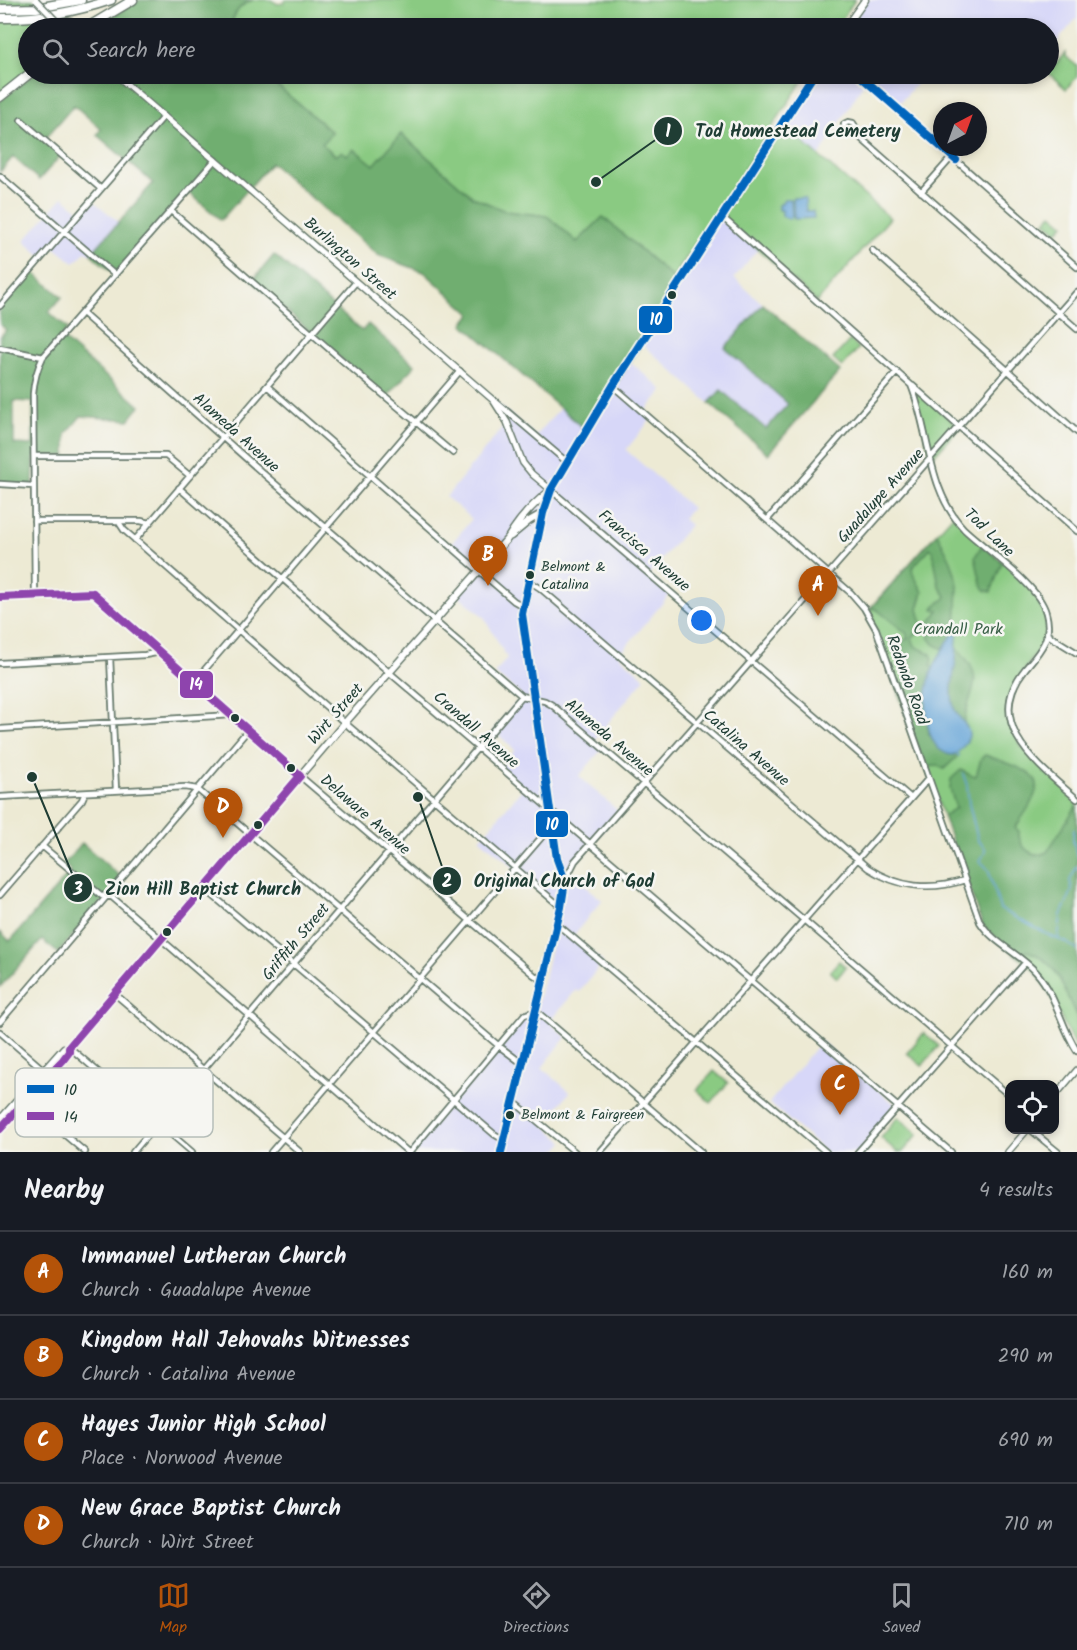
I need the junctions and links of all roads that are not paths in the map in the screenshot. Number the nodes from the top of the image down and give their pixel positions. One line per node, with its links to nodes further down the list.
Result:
1 (36, 0): 8 (street, bridge)
2 (81, 0): 6 (highway)
3 (111, 0): 7 (highway)
4 (133, 0): 9 (highway)
5 (865, 0): 10 (main road)
6 (0, 9)
7 (0, 18)
8 (53, 18)
9 (103, 18)
10 (852, 18)
11 (18, 83): 15 (highway)
12 (127, 84): 16 (street, Burlington Street)
13 (807, 84): 25 (main road)
14 (869, 84): 19 (street)
15 (0, 98)
16 (164, 116): 20 (street, Burlington Street); 22 (street)
17 (21, 120): 22 (street)
18 (855, 133): 23 (street)
19 (952, 157): 23 (street); 28 (street)
20 (215, 160): 24 (street); 30 (street, Burlington Street)
21 (0, 176): 26 (street)
22 (101, 189): 26 (street)
23 (921, 192): 34 (street)
24 (171, 211): 29 (street); 36 (street)
25 (721, 216): 41 (street, Tod Lane); 44 (main road)
26 (64, 232): 29 (street); 32 (street)
27 (872, 250): 39 (street)
28 (1077, 267)
29 (115, 275): 33 (street)
30 (357, 282): 36 (street); 40 (street, Burlington Street)
31 (1077, 292): 34 (street, Guadalupe Avenue)
32 (0, 306)
33 (82, 313): 38 (street); 49 (street, Alameda Avenue)
34 (1059, 313): 35 (street); 39 (street, Guadalupe Avenue)
35 (1077, 329)
36 (312, 333): 43 (street); 46 (street)
37 (0, 348): 38 (street)
38 (43, 357): 51 (street)
39 (1008, 370): 47 (street, Guadalupe Avenue); 48 (street)
40 (460, 371): 45 (street, Burlington Street); 46 (street)
41 (897, 372): 42 (street, Tod Lane); 61 (street)
42 (911, 385): 47 (street); 52 (street, Tod Lane)
43 (267, 386): 49 (street); 55 (street)
44 (613, 386): 53 (main road); 61 (street, Redondo Road)
45 (493, 400): 53 (street, Burlington Street); 59 (street, Francisca Avenue)
46 (416, 423): 50 (street); 55 (street)
47 (959, 427): 52 (street, Guadalupe Avenue); 66 (street)
48 (1077, 432)
49 (222, 437): 54 (street); 65 (street, Alameda Avenue)
50 (453, 453)
51 (34, 456): 54 (street); 57 (street)
52 (931, 459): 70 (street, Guadalupe Avenue); 78 (street, Tod Lane)
53 (568, 463): 59 (main road)
54 (190, 476): 58 (street)
55 (371, 476): 65 (street); 69 (street)
56 (0, 484): 57 (street)
57 (33, 486): 62 (street)
58 (179, 488): 64 (street); 71 (street, Crandall Avenue)
59 (551, 490): 60 (main road); 67 (main road, Wirt Street); 82 (street, Francisca Avenue)
60 (543, 513): 67 (main road, Wirt Street); 72 (main road)
61 (767, 520): 70 (street, Redondo Road)
62 (34, 521): 63 (street); 73 (street)
63 (118, 521): 64 (street); 68 (street)
64 (149, 523): 68 (street)
65 (327, 528): 71 (street); 76 (street, Alameda Avenue)
66 (1077, 531)
67 (508, 538): 69 (main road, Wirt Street)
68 (135, 540): 77 (street)
69 (478, 570): 75 (street); 76 (main road, Wirt Street)
70 (829, 574): 82 (street, Guadalupe Avenue); 96 (street, Redondo Road)
71 (283, 579): 77 (street); 84 (street, Crandall Avenue)
72 (529, 581): 75 (main road); 89 (street, Catalina Avenue)
73 (35, 595): 74 (street); 79 (street, Delaware Avenue)
74 (0, 597)
75 (523, 606): 87 (main road)
76 (434, 621): 84 (main road, Wirt Street); 86 (street, Alameda Avenue)
77 (239, 631): 85 (street); 91 (street)
78 (1048, 635): 80 (street); 102 (street)
79 (161, 652): 81 (street); 85 (street, Delaware Avenue)
80 (1077, 653)
81 (110, 657): 83 (street); 90 (street)
82 (751, 662): 89 (street, Guadalupe Avenue); 103 (street, Francisca Avenue)
83 (0, 663)
84 (390, 673): 91 (main road, Wirt Street); 94 (street, Crandall Avenue)
85 (195, 681): 88 (street, Delaware Avenue)
86 (522, 696): 87 (street, Alameda Avenue); 94 (street, Griffith Street)
87 (534, 698): 97 (street, Alameda Avenue); 105 (main road)
88 (232, 715): 90 (street); 93 (street, Delaware Avenue)
89 (698, 722): 97 (street, Guadalupe Avenue); 111 (street, Catalina Avenue)
90 (114, 723): 92 (street); 99 (street)
91 (345, 723): 95 (main road, Wirt Street); 104 (street)
92 (0, 729)
93 (248, 730): 95 (street, Delaware Avenue); 98 (street)
94 (478, 748): 104 (street, Griffith Street); 105 (street, Crandall Avenue)
95 (300, 776): 107 (main road, Wirt Street); 110 (street, Delaware Avenue)
96 (929, 778): 103 (street); 113 (street, Redondo Road)
97 (644, 783): 108 (street, Guadalupe Avenue); 121 (street, Alameda Avenue)
98 (197, 789): 99 (street); 107 (street); 117 (street)
99 (116, 790): 100 (street)
100 (85, 792): 101 (street); 109 (street)
101 (0, 797)
102 (1076, 797)
103 (911, 798): 111 (street)
104 (434, 800): 110 (street, Griffith Street); 112 (street)
105 (549, 808): 106 (main road); 108 (street, Crandall Avenue)
106 (552, 825): 112 (street); 114 (main road)
107 (250, 835): 115 (main road, Wirt Street); 119 (street)
108 (590, 844): 114 (street, Guadalupe Avenue); 128 (street, Crandall Avenue)
109 (42, 846): 116 (street); 117 (street)
110 (389, 852): 119 (street, Griffith Street); 120 (street, Delaware Avenue)
111 (858, 859): 113 (street, Catalina Avenue); 121 (street)
112 (513, 868): 118 (street); 120 (street)
113 (965, 880): 125 (street, Redondo Road)
114 (565, 881): 118 (main road)
115 (204, 888): 123 (main road, Wirt Street); 124 (street)
116 (0, 895)
117 (107, 896): 123 (street); 132 (street)
118 (561, 907): 122 (main road)
119 (339, 910): 124 (street, Griffith Street); 126 (street)
120 (469, 920): 126 (street); 127 (street, Delaware Avenue)
121 (804, 920): 128 (street); 137 (street, Alameda Avenue)
122 (557, 924): 127 (main road); 135 (street)
123 (161, 940): 129 (main road, Wirt Street); 131 (street)
124 (294, 963): 131 (street, Griffith Street); 133 (street)
125 (1025, 963): 137 (street); 139 (street, Redondo Road)
126 (419, 978): 133 (street); 136 (street)
127 (543, 981): 130 (main road)
128 (751, 981): 135 (street); 155 (street, Crandall Avenue)
129 (115, 994): 138 (main road, Wirt Street); 144 (street)
130 (536, 1011): 136 (street); 140 (main road); 153 (street)
131 (249, 1016): 145 (street, Griffith Street); 148 (street)
132 (0, 1022)
133 (374, 1031): 148 (street); 151 (street)
134 (0, 1032): 141 (street)
135 (697, 1042): 153 (street); 176 (street)
136 (499, 1046): 140 (street); 151 (street)
137 (951, 1046): 150 (street, Alameda Avenue); 155 (street)
138 (69, 1047): 142 (main road, Wirt Street); 143 (street)
139 (1077, 1051)
140 (523, 1064): 152 (main road)
141 (41, 1068)
142 (52, 1068)
143 (94, 1068)
144 (203, 1068)
145 (205, 1068)
146 (1077, 1070): 149 (street)
147 (213, 1077): 164 (street)
148 (328, 1084): 164 (street); 171 (street)
149 (1059, 1091)
150 (1005, 1092)
151 (454, 1100): 165 (street); 171 (street)
152 (513, 1101): 165 (main road); 173 (street)
153 (644, 1103): 174 (street); 175 (street)
154 (15, 1105): 157 (main road, Wirt Street)
155 (898, 1107): 177 (street); 178 (street, Crandall Avenue)
156 (15, 1112): 158 (main road, Wirt Street)
157 (0, 1120)
158 (0, 1129)
159 (1025, 1134): 179 (street)
160 (1034, 1134): 180 (street)
161 (67, 1137): 166 (street)
162 (146, 1137): 167 (street, Griffith Street)
163 (174, 1137): 168 (street)
164 (283, 1137): 169 (street); 170 (street)
165 (504, 1140): 172 (main road)
166 (85, 1152)
167 (133, 1152)
168 (192, 1152)
169 (271, 1152)
170 (300, 1152)
171 (409, 1152)
172 (501, 1152)
173 (575, 1152)
174 (600, 1152)
175 (701, 1152)
176 (826, 1152)
177 (858, 1152)
178 (951, 1152)
179 (1008, 1152)
180 (1058, 1152)

